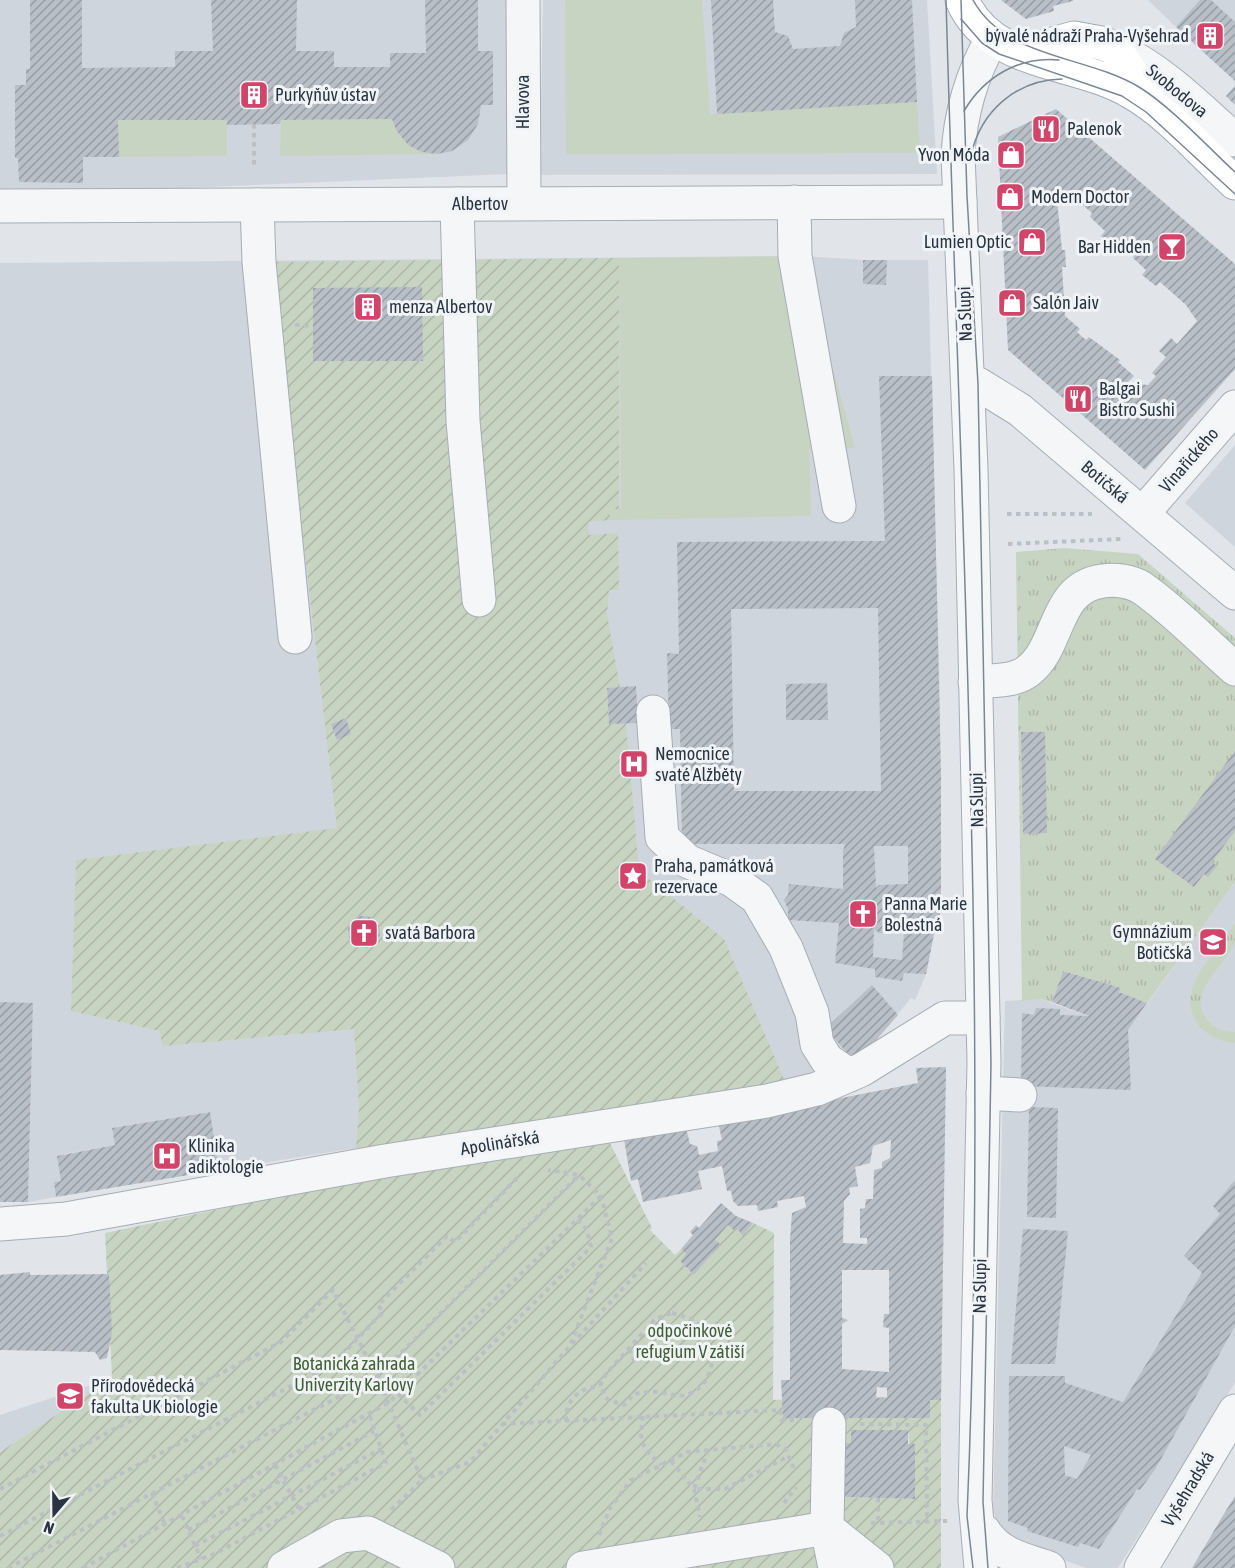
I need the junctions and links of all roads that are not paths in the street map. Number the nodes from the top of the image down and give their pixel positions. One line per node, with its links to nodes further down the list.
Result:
1 (523, 0): 9 (street, Hlavova)
2 (987, 27): 3 (main road, Svobodova); 4 (main road, Svobodova); 8 (street, Na Slupi)
3 (1114, 48): 4 (main road, Svobodova); 5 (street, Svobodova)
4 (1155, 109): 6 (main road, Svobodova)
5 (1235, 140)
6 (1235, 183)
7 (794, 201): 8 (street, Albertov); 9 (street, Albertov); 15 (street)
8 (960, 202): 13 (street, Na Slupi)
9 (524, 203): 10 (street, Albertov)
10 (457, 204): 11 (street, Albertov); 18 (street)
11 (258, 205): 12 (street, Albertov); 19 (street)
12 (0, 206)
13 (968, 384): 16 (street, Botičská); 21 (street, Na Slupi)
14 (1235, 407): 16 (street, Vinařického)
15 (839, 506)
16 (1143, 513): 17 (street, Botičská)
17 (1235, 593)
18 (479, 600)
19 (295, 637)
20 (1235, 669): 21 (street)
21 (975, 682): 23 (street, Na Slupi)
22 (653, 712): 24 (street)
23 (983, 1018): 24 (street, Apolinářská); 25 (street, Na Slupi)
24 (849, 1075): 27 (street, Apolinářská)
25 (983, 1093): 26 (street); 30 (street, Na Slupi)
26 (1020, 1095)
27 (0, 1224)
28 (1235, 1411): 40 (street, Vyšehradská)
29 (817, 1422): 31 (street)
30 (980, 1519): 37 (street, Na Slupi); 38 (street); 39 (street)
31 (827, 1528): 32 (street); 35 (street); 36 (street)
32 (589, 1567)
33 (285, 1568): 34 (street)
34 (438, 1568)
35 (835, 1568)
36 (877, 1568)
37 (981, 1568)
38 (997, 1568)
39 (1049, 1568)
40 (1141, 1568)

